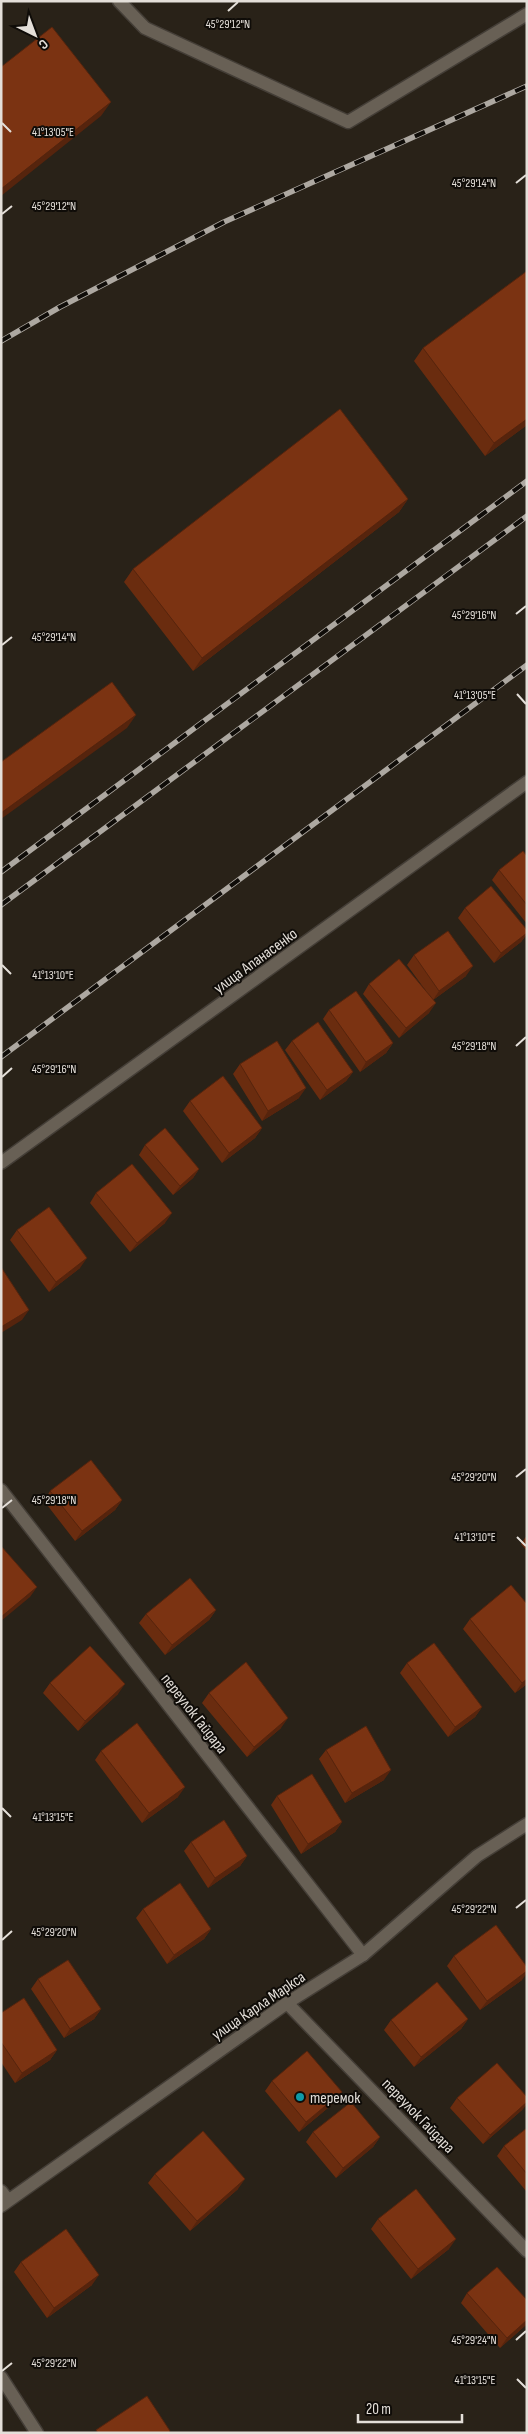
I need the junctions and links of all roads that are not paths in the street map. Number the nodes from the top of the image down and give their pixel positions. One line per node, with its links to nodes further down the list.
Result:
1 (119, 1): 2 (street)
2 (527, 14)
3 (527, 782): 4 (street, улица Апанасенко)
4 (1, 1163)
5 (1, 1490): 7 (street, переулок Гайдара)
6 (527, 1824): 7 (street, улица Карла Маркса)
7 (363, 1955): 8 (street, улица Карла Маркса)
8 (287, 2003): 9 (street, улица Карла Маркса); 10 (street, переулок Гайдара)
9 (4, 2199)
10 (527, 2251)
11 (1, 2377): 12 (street)
12 (37, 2433)

